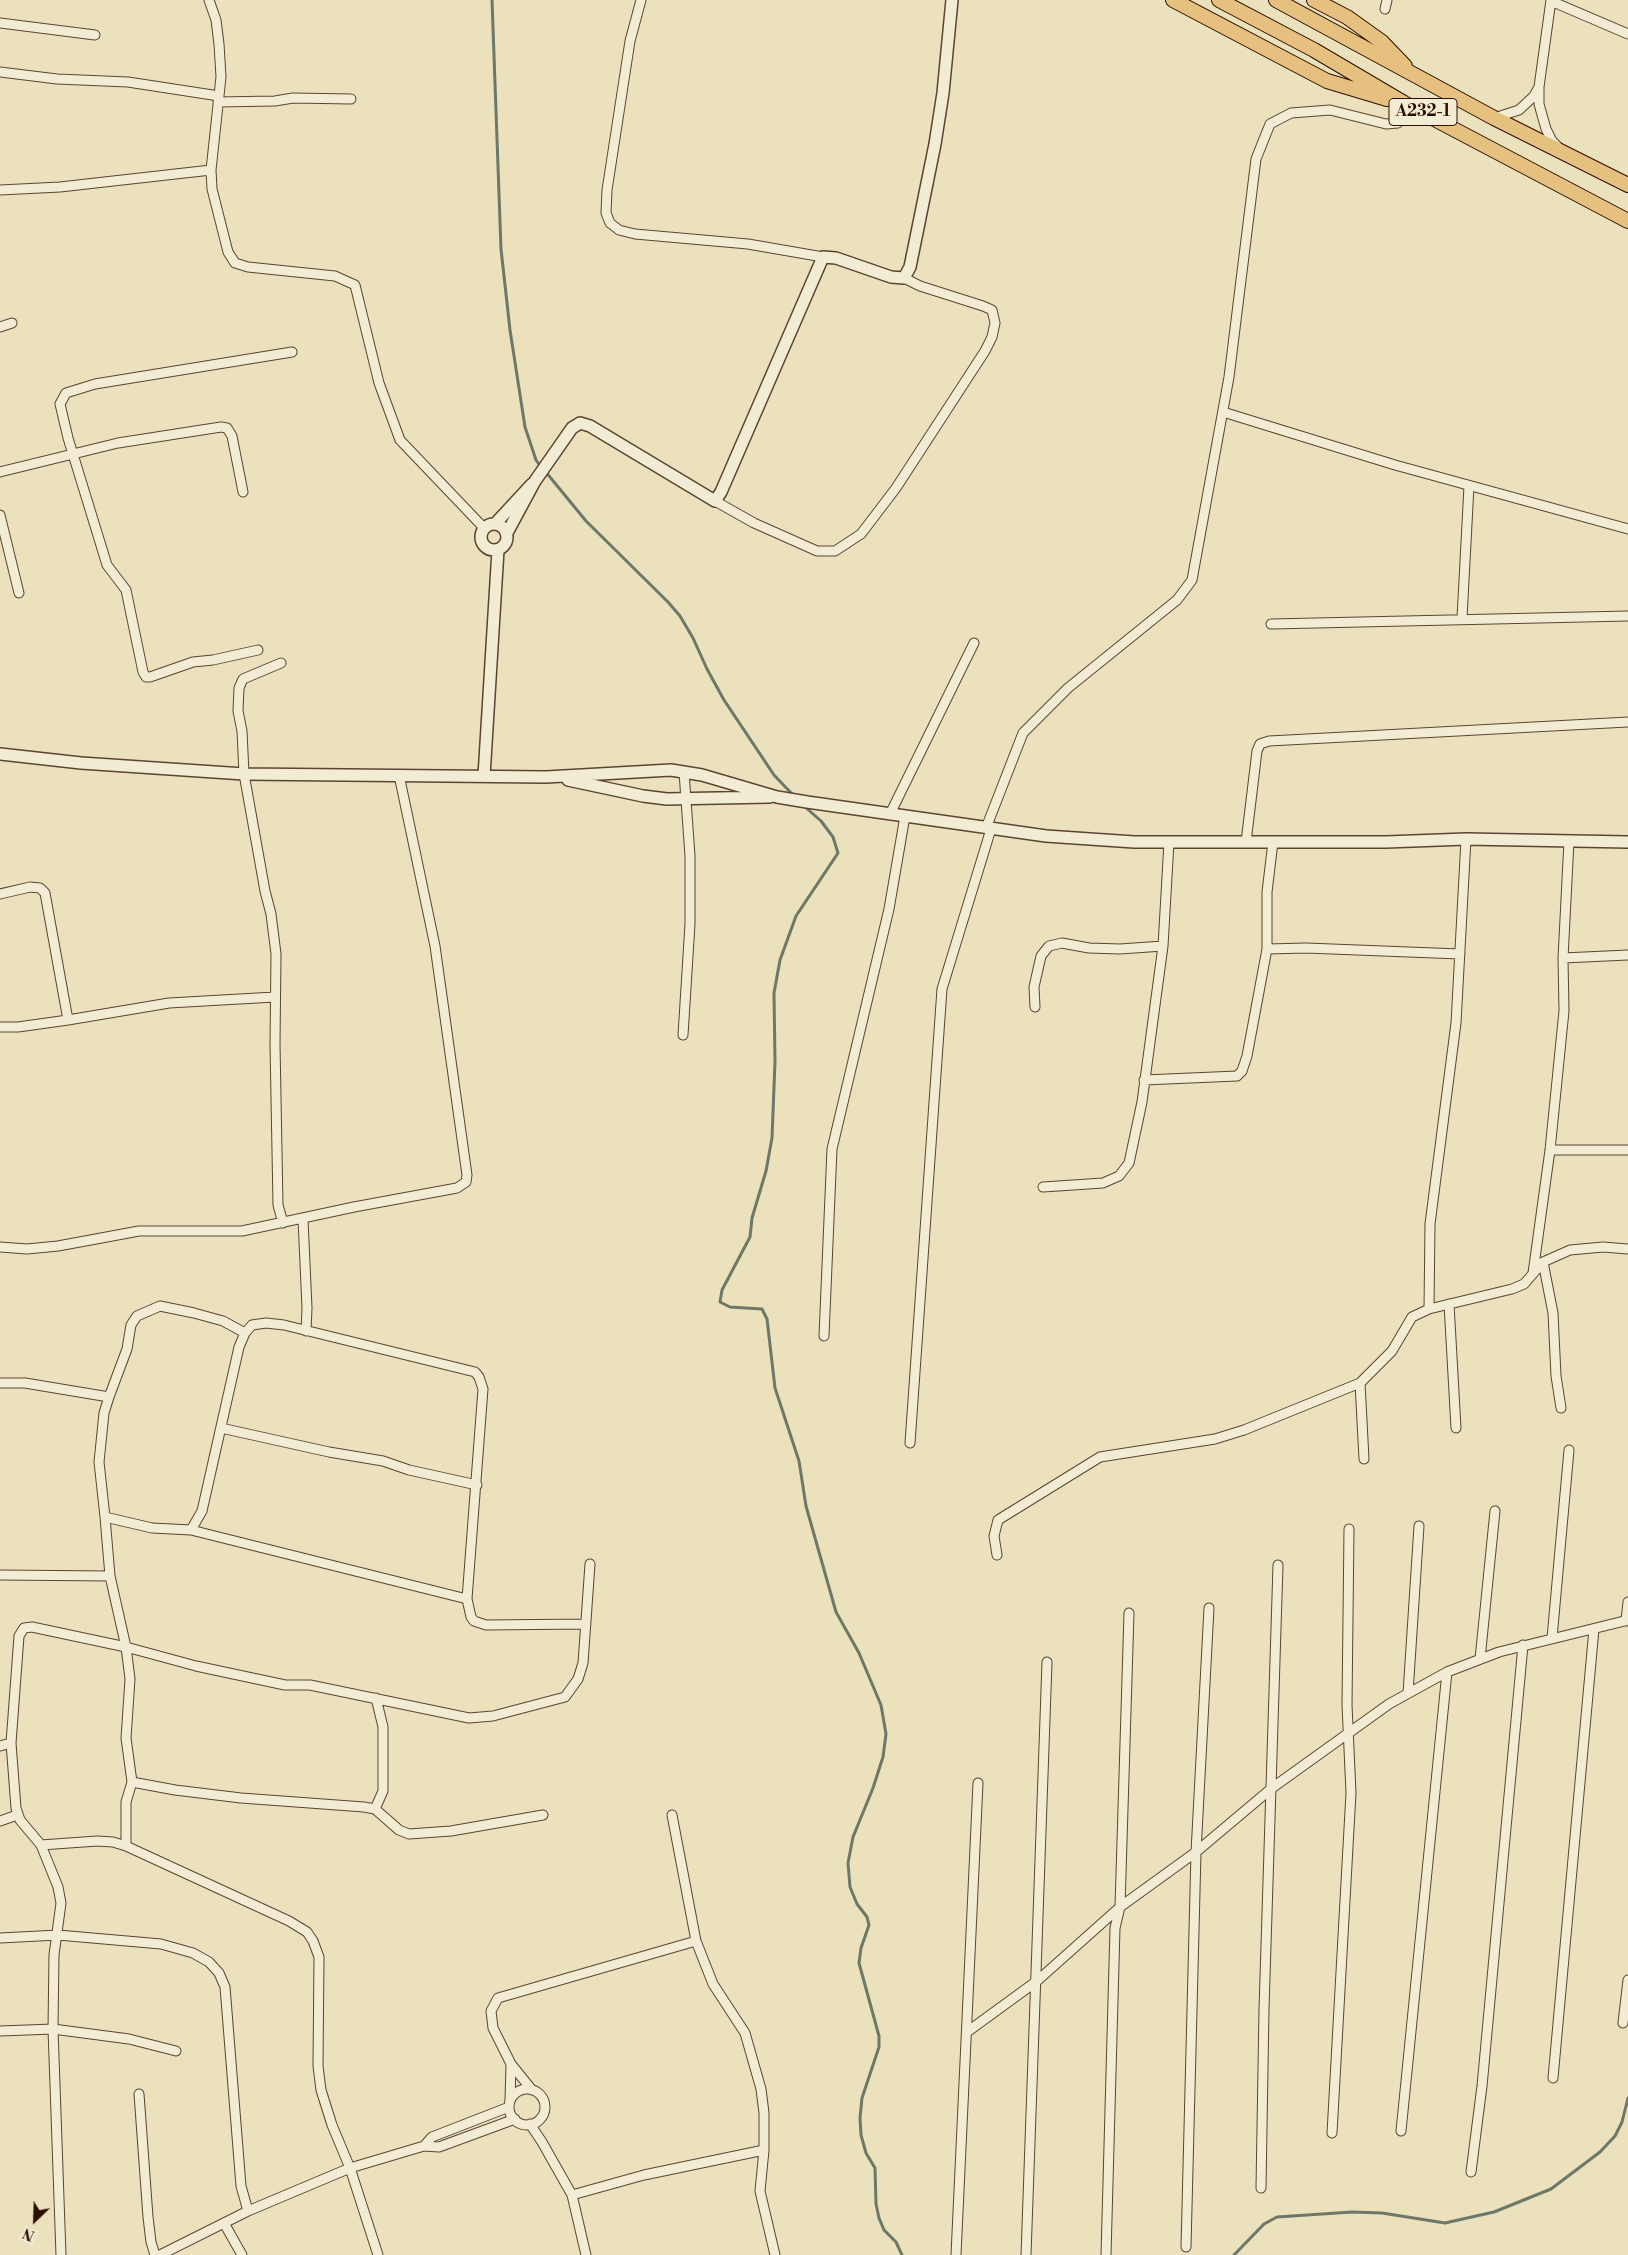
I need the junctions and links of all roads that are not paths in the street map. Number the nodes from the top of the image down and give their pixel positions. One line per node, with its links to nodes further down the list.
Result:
1 (209, 0): 16 (street)
2 (641, 0): 24 (street)
3 (952, 0): 25 (street)
4 (1173, 0): 17 (highway)
5 (1219, 0): 17 (highway, A232-1)
6 (1276, 0): 13 (highway, A232-1)
7 (1314, 0): 13 (highway)
8 (1551, 1): 10 (street); 14 (street)
9 (0, 23): 11 (street)
10 (1628, 34)
11 (95, 35)
12 (0, 72): 16 (street)
13 (1414, 75): 18 (highway, A232-1)
14 (1539, 87): 18 (street); 19 (street)
15 (351, 98): 16 (street)
16 (219, 99): 20 (street)
17 (1408, 105): 23 (highway, A232-1); 29 (street)
18 (1494, 118): 19 (highway, A232-1)
19 (1565, 155): 21 (highway, A232-1)
20 (210, 170): 22 (street); 38 (street)
21 (1628, 185)
22 (0, 190)
23 (1628, 221)
24 (823, 257): 25 (street); 35 (street)
25 (904, 278): 35 (street)
26 (12, 323): 27 (street)
27 (0, 326)
28 (292, 352): 30 (street)
29 (1223, 412): 33 (street); 60 (street)
30 (74, 453): 31 (street); 34 (street); 47 (street)
31 (0, 472)
32 (535, 481): 35 (street); 37 (street); 40 (street)
33 (1469, 486): 39 (street); 44 (street)
34 (243, 492)
35 (716, 501)
36 (0, 515): 42 (street)
37 (495, 524): 38 (street); 40 (street)
38 (484, 528): 41 (street)
39 (1628, 529)
40 (507, 533): 41 (street)
41 (498, 550): 54 (street)
42 (19, 593)
43 (1628, 616): 44 (street)
44 (1462, 618): 45 (street)
45 (1271, 624)
46 (974, 643): 58 (street)
47 (258, 650)
48 (281, 663): 52 (street)
49 (1628, 722): 64 (street)
50 (0, 754): 52 (street)
51 (684, 772): 55 (street); 56 (street); 57 (street)
52 (244, 774): 53 (street); 73 (street)
53 (399, 775): 54 (street); 82 (street)
54 (484, 776): 55 (street)
55 (546, 777): 57 (street)
56 (777, 797): 57 (street); 58 (street)
57 (687, 800): 77 (street)
58 (890, 814): 59 (street)
59 (905, 816): 60 (street); 92 (street)
60 (989, 829): 63 (street); 99 (street)
61 (1466, 839): 62 (street); 65 (street); 70 (street)
62 (1569, 841): 66 (street); 72 (street)
63 (1170, 842): 64 (street); 68 (street)
64 (1246, 842): 65 (street)
65 (1273, 842): 69 (street)
66 (1628, 842)
67 (0, 894): 75 (street)
68 (1163, 946): 74 (street); 78 (street)
69 (1267, 949): 70 (street); 78 (street)
70 (1460, 954): 89 (street)
71 (1628, 956): 72 (street)
72 (1563, 958): 79 (street)
73 (275, 997): 75 (street); 83 (street)
74 (1035, 1007)
75 (68, 1020): 76 (street)
76 (0, 1027)
77 (683, 1035)
78 (1144, 1080): 81 (street)
79 (1550, 1150): 80 (street); 87 (street)
80 (1628, 1150)
81 (1043, 1187)
82 (303, 1219): 83 (street); 90 (street)
83 (283, 1223): 84 (street)
84 (0, 1246)
85 (1628, 1249): 86 (street)
86 (1543, 1262): 87 (street); 96 (street)
87 (1533, 1274): 88 (street)
88 (1449, 1304): 89 (street); 98 (street)
89 (1429, 1309): 94 (street)
90 (306, 1332): 91 (street); 102 (street)
91 (245, 1333): 95 (street); 97 (street)
92 (824, 1336)
93 (0, 1383): 95 (street)
94 (1360, 1383): 101 (street); 108 (street)
95 (109, 1397): 104 (street)
96 (1561, 1408)
97 (221, 1428): 102 (street); 107 (street)
98 (1456, 1428)
99 (910, 1443)
100 (1569, 1450): 120 (street)
101 (1364, 1459)
102 (477, 1485): 113 (street)
103 (1495, 1511): 123 (street)
104 (105, 1517): 107 (street); 112 (street)
105 (1419, 1526): 126 (street)
106 (1349, 1529): 128 (street)
107 (191, 1530): 113 (street)
108 (997, 1555)
109 (590, 1564): 118 (street)
110 (1278, 1565): 133 (street)
111 (0, 1575): 112 (street)
112 (110, 1576): 122 (street)
113 (467, 1600): 118 (street)
114 (1628, 1602): 117 (street)
115 (1209, 1608): 141 (street)
116 (1129, 1613): 142 (street)
117 (1627, 1621): 119 (street)
118 (586, 1624): 127 (street)
119 (1594, 1629): 120 (street); 154 (street)
120 (1552, 1638): 121 (street)
121 (1523, 1644): 123 (street); 167 (street)
122 (126, 1648): 127 (street); 129 (street); 131 (street)
123 (1480, 1658): 125 (street)
124 (1047, 1662): 147 (street)
125 (1447, 1672): 126 (street); 161 (street)
126 (1408, 1693): 128 (street)
127 (376, 1698): 134 (street)
128 (1349, 1732): 133 (street); 162 (street)
129 (11, 1743): 130 (street); 135 (street)
130 (0, 1746)
131 (132, 1782): 134 (street); 140 (street)
132 (978, 1783): 151 (street)
133 (1272, 1788): 141 (street); 168 (street)
134 (375, 1809): 136 (street)
135 (17, 1815): 138 (street); 139 (street)
136 (543, 1815)
137 (672, 1815): 145 (street)
138 (0, 1821)
139 (41, 1844): 140 (street); 143 (street)
140 (126, 1846): 166 (street)
141 (1196, 1852): 142 (street); 172 (street)
142 (1120, 1907): 147 (street); 182 (street)
143 (58, 1935): 144 (street); 149 (street); 170 (street)
144 (0, 1938)
145 (696, 1941): 153 (street); 165 (street)
146 (1628, 1980): 148 (street)
147 (1037, 1981): 151 (street); 181 (street)
148 (1623, 2023)
149 (53, 2029): 150 (street); 152 (street); 173 (street)
150 (0, 2031)
151 (968, 2032): 180 (street)
152 (176, 2051)
153 (511, 2064): 155 (street); 157 (street)
154 (1553, 2078)
155 (532, 2090): 157 (street); 158 (street)
156 (139, 2094): 174 (street)
157 (510, 2104): 159 (street); 164 (street)
158 (543, 2116): 160 (street); 163 (street)
159 (515, 2119): 160 (street); 164 (street)
160 (530, 2124): 163 (street)
161 (1401, 2131)
162 (1332, 2134)
163 (542, 2142): 169 (street)
164 (424, 2146): 166 (street)
165 (764, 2150): 169 (street); 179 (street)
166 (350, 2168): 170 (street); 177 (street)
167 (1471, 2172)
168 (1261, 2188)
169 (572, 2195): 178 (street)
170 (248, 2211): 171 (street)
171 (224, 2223): 175 (street); 176 (street)
172 (1186, 2246)
173 (61, 2255)
174 (155, 2255)
175 (160, 2255)
176 (242, 2255)
177 (378, 2255)
178 (586, 2255)
179 (775, 2255)
180 (956, 2255)
181 (1026, 2255)
182 (1106, 2255)

